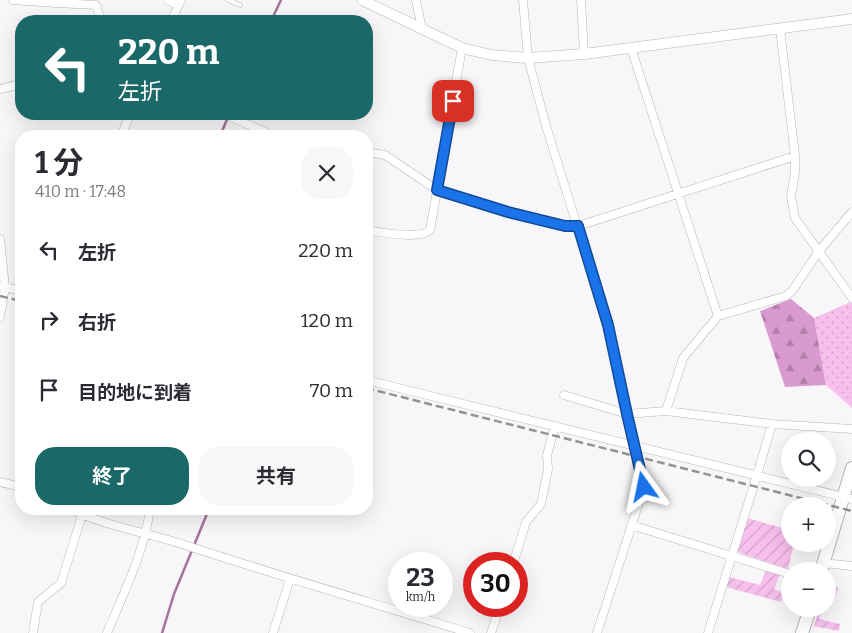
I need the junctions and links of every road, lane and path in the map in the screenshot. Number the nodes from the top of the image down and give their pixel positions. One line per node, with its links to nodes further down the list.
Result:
1 (14, 0): 8 (street)
2 (168, 0): 9 (street)
3 (228, 0): 10 (lane)
4 (362, 0): 15 (street)
5 (416, 0): 15 (street)
6 (523, 0): 19 (street)
7 (581, 0): 18 (street)
8 (56, 1): 11 (street)
9 (179, 3): 12 (street)
10 (240, 5)
11 (99, 15)
12 (174, 15)
13 (852, 19): 14 (street)
14 (780, 29): 17 (street); 25 (street)
15 (422, 30): 16 (street)
16 (462, 48): 19 (street); 26 (street)
17 (631, 48): 18 (street); 27 (street)
18 (584, 54): 19 (street)
19 (528, 58): 29 (street)
20 (15, 85): 21 (street)
21 (0, 89)
22 (238, 120): 23 (street)
23 (260, 130)
24 (373, 153): 26 (street)
25 (795, 156): 27 (street); 32 (street)
26 (437, 190): 29 (street); 30 (street)
27 (678, 194): 29 (street); 35 (street)
28 (852, 212): 32 (street)
29 (578, 226): 40 (street)
30 (373, 231)
31 (0, 239): 33 (street)
32 (819, 251): 34 (street); 35 (street)
33 (3, 286): 36 (street)
34 (852, 298)
35 (718, 316): 39 (street)
36 (0, 317)
37 (373, 382): 42 (street)
38 (564, 395): 40 (street)
39 (666, 411): 40 (street); 41 (street)
40 (627, 414): 44 (street)
41 (772, 424): 43 (street); 46 (street)
42 (555, 426): 44 (street); 54 (street)
43 (852, 429)
44 (635, 446): 46 (street); 52 (street)
45 (852, 468): 49 (main road)
46 (758, 476): 49 (street); 55 (street)
47 (0, 482): 48 (street)
48 (15, 486)
49 (848, 498): 56 (main road)
50 (82, 515): 53 (street); 63 (street)
51 (149, 515): 53 (street)
52 (631, 525): 55 (street); 68 (street)
53 (147, 533): 60 (street); 64 (street)
54 (517, 552)
55 (732, 556): 59 (street); 69 (street)
56 (824, 562)
57 (852, 566): 58 (street)
58 (836, 567)
59 (781, 571)
60 (290, 580): 65 (street); 66 (street)
61 (496, 617): 67 (street)
62 (807, 617): 70 (main road)
63 (33, 633)
64 (107, 633)
65 (273, 633)
66 (470, 633)
67 (491, 633)
68 (597, 633)
69 (708, 633)
70 (802, 633)

